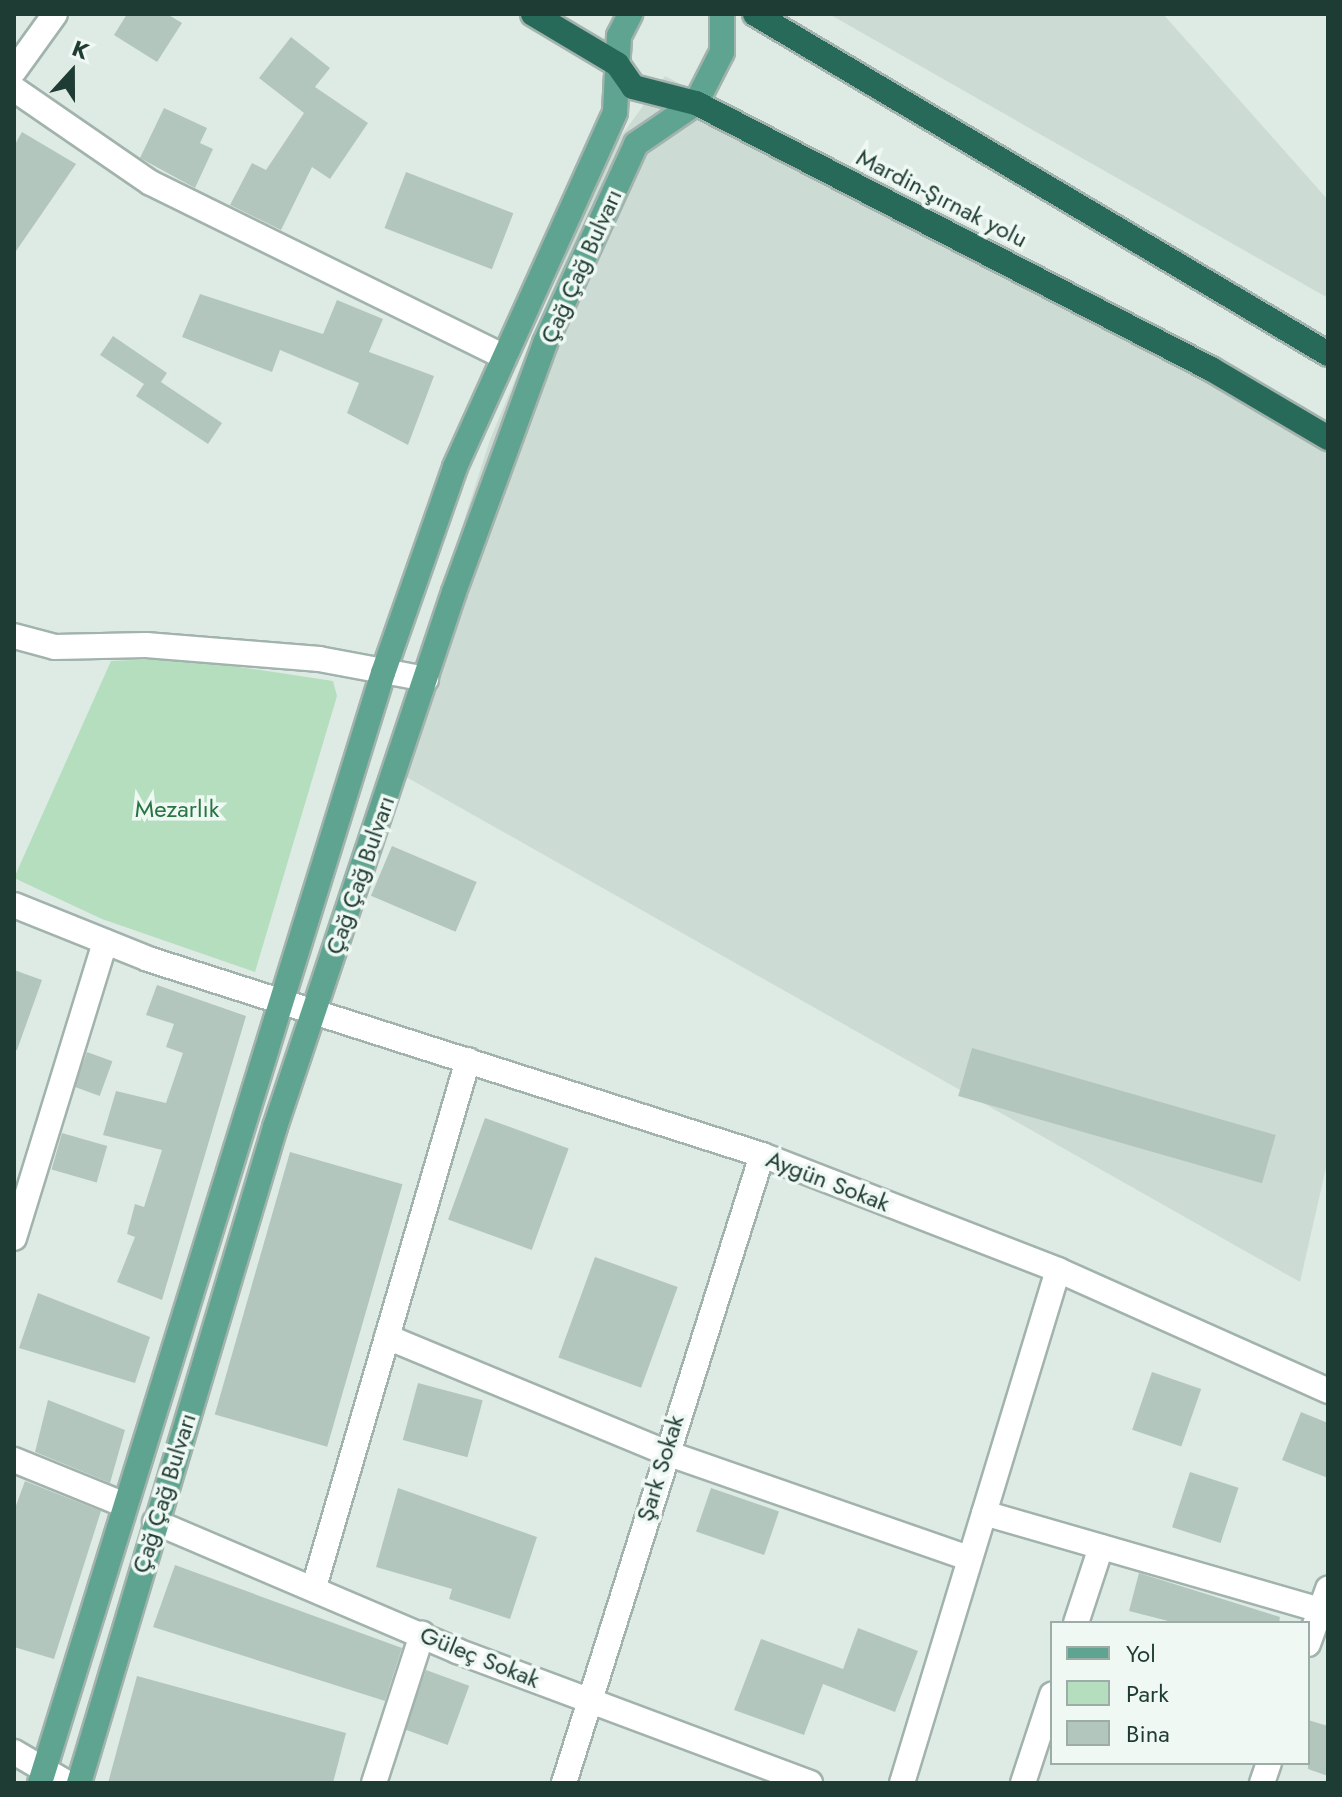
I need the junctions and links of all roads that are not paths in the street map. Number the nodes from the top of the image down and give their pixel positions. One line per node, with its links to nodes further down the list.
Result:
1 (55, 14): 7 (street)
2 (533, 14): 6 (highway, Mardin-Şırnak yolu)
3 (630, 14): 6 (main road, Çağ Çağ Bulvarı)
4 (722, 14): 9 (main road, Çağ Çağ Bulvarı)
5 (755, 14): 10 (highway)
6 (617, 64): 9 (highway, Mardin-Şırnak yolu); 11 (main road, Çağ Çağ Bulvarı)
7 (14, 71)
8 (14, 89): 11 (street)
9 (696, 103): 12 (highway, Mardin-Şırnak yolu); 15 (main road, Çağ Çağ Bulvarı)
10 (1328, 354)
11 (504, 357): 14 (main road, Çağ Çağ Bulvarı)
12 (1328, 438)
13 (14, 636): 14 (street)
14 (383, 673): 15 (street); 18 (main road, Çağ Çağ Bulvarı)
15 (426, 679): 19 (main road, Çağ Çağ Bulvarı)
16 (14, 905): 17 (street, Aygün Sokak)
17 (105, 942): 18 (street, Aygün Sokak); 22 (street)
18 (278, 995): 19 (street, Aygün Sokak); 28 (main road, Çağ Çağ Bulvarı)
19 (314, 1007): 20 (street, Aygün Sokak); 30 (main road, Çağ Çağ Bulvarı)
20 (468, 1060): 21 (street, Aygün Sokak); 24 (street)
21 (762, 1155): 23 (street, Aygün Sokak); 26 (street, Şark Sokak)
22 (14, 1238)
23 (1058, 1270): 25 (street, Aygün Sokak); 29 (street)
24 (387, 1337): 26 (street); 33 (street)
25 (1328, 1391)
26 (664, 1452): 32 (street); 38 (street, Şark Sokak)
27 (14, 1460): 28 (street)
28 (125, 1505): 41 (main road, Çağ Çağ Bulvarı)
29 (984, 1513): 31 (street); 32 (street)
30 (155, 1522): 33 (street, Güleç Sokak); 44 (main road, Çağ Çağ Bulvarı)
31 (1101, 1547): 34 (street); 35 (street)
32 (968, 1558): 47 (street)
33 (314, 1587): 36 (street, Güleç Sokak)
34 (1324, 1600): 37 (street)
35 (1077, 1621)
36 (422, 1634): 38 (street, Güleç Sokak); 45 (street)
37 (1310, 1638)
38 (590, 1701): 42 (street, Güleç Sokak); 46 (street, Şark Sokak)
39 (1050, 1701): 48 (street)
40 (14, 1752): 41 (street)
41 (43, 1775): 43 (street)
42 (797, 1781)
43 (67, 1783)
44 (79, 1783)
45 (374, 1783)
46 (564, 1783)
47 (902, 1783)
48 (1023, 1783)

